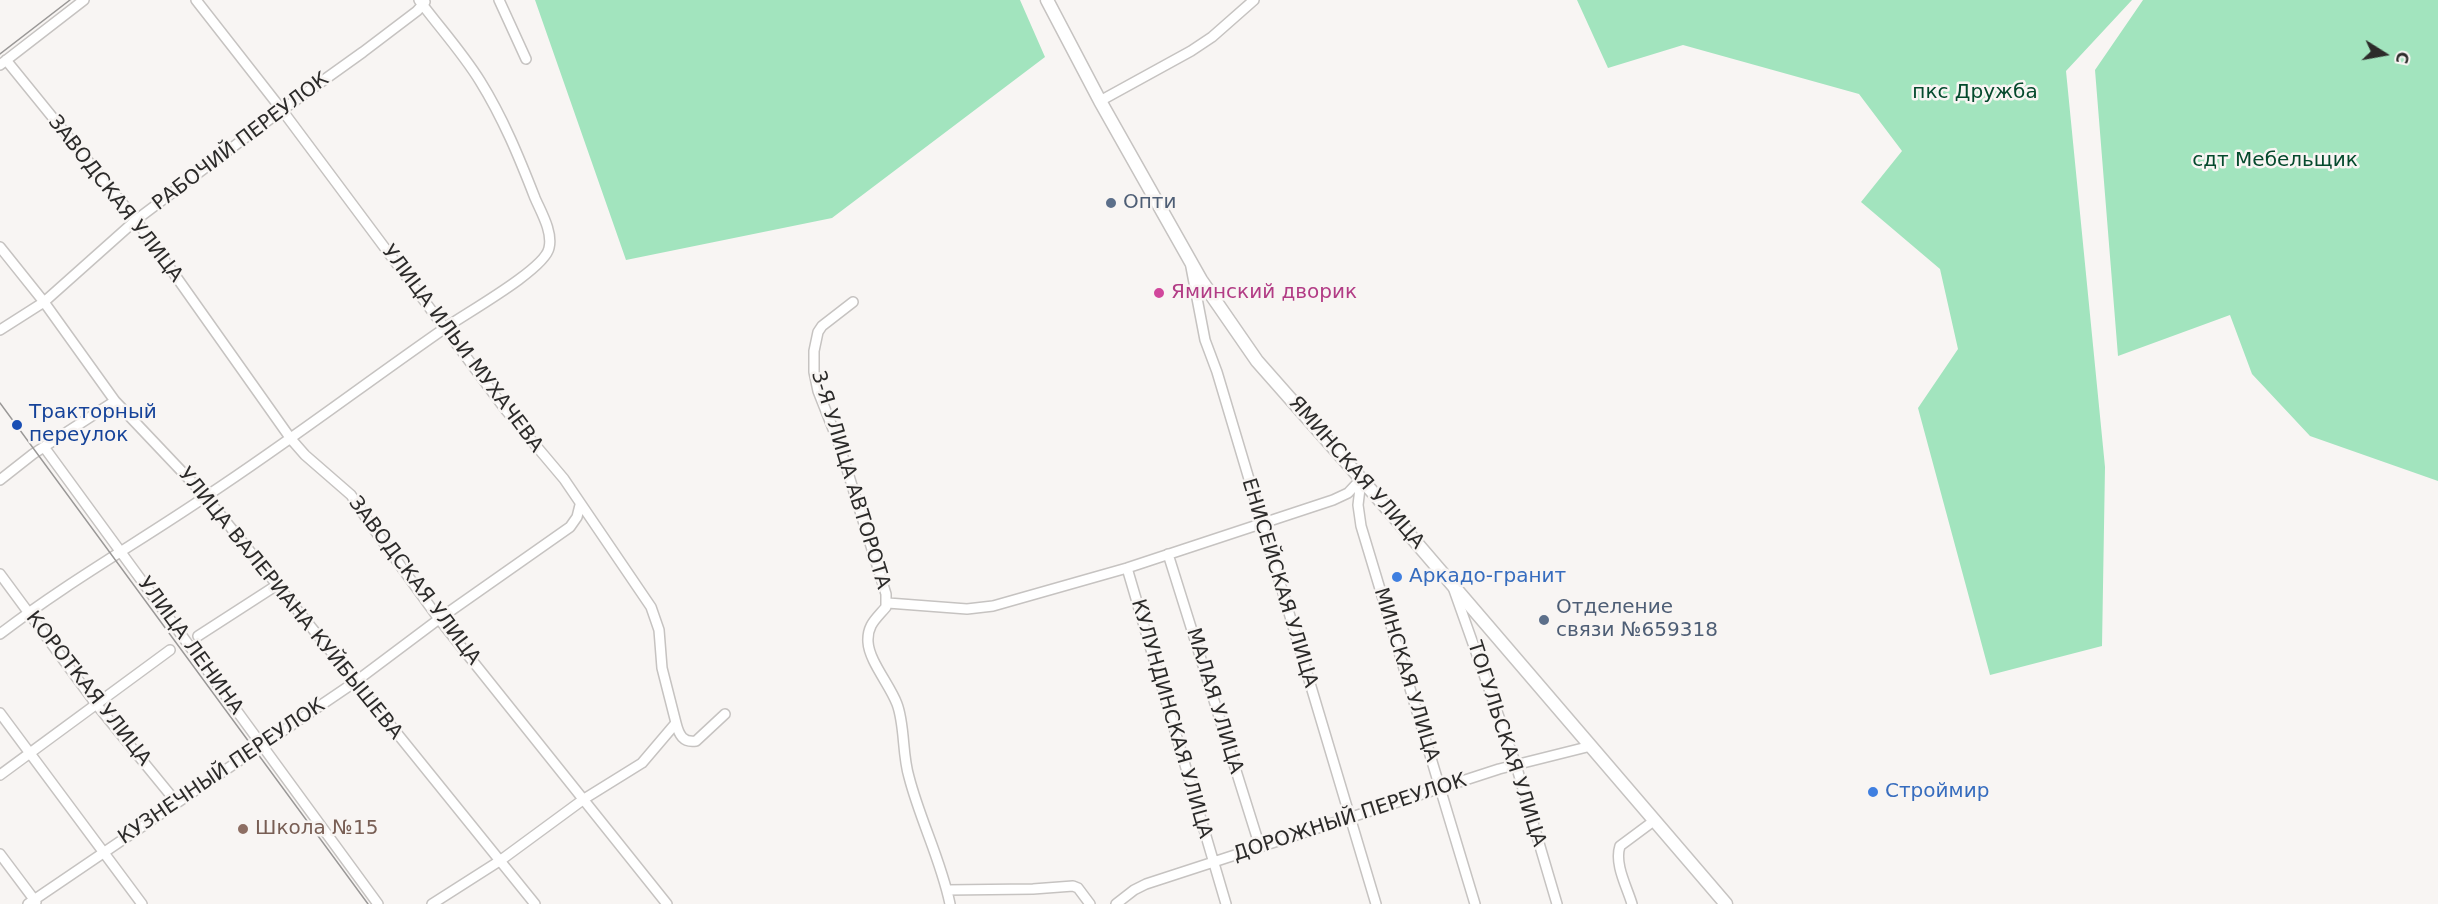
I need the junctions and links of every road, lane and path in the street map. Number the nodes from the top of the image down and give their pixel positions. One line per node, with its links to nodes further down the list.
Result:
1 (84, 0): 8 (street)
2 (196, 0): 10 (street, УЛИЦА ИЛЬИ МУХАЧЕВА)
3 (499, 0): 7 (street)
4 (1047, 0): 9 (main road, ЯМИНСКАЯ УЛИЦА)
5 (1254, 0): 9 (street)
6 (423, 2): 10 (street, РАБОЧИЙ ПЕРЕУЛОК); 16 (street)
7 (526, 59)
8 (3, 62): 11 (street, ЗАВОДСКАЯ УЛИЦА)
9 (1100, 101): 13 (main road, ЯМИНСКАЯ УЛИЦА)
10 (282, 110): 11 (street, РАБОЧИЙ ПЕРЕУЛОК); 16 (street, УЛИЦА ИЛЬИ МУХАЧЕВА)
11 (136, 220): 14 (street, РАБОЧИЙ ПЕРЕУЛОК); 19 (street, ЗАВОДСКАЯ УЛИЦА)
12 (0, 247): 14 (street, УЛИЦА ВАЛЕРИАНА КУЙБЫШЕВА)
13 (1190, 261): 21 (main road, ЯМИНСКАЯ УЛИЦА); 25 (street, ЕНИСЕЙСКАЯ УЛИЦА)
14 (44, 302): 17 (street, РАБОЧИЙ ПЕРЕУЛОК); 18 (street, УЛИЦА ВАЛЕРИАНА КУЙБЫШЕВА)
15 (853, 302): 32 (street, 3-Я УЛИЦА АВТОРОТА)
16 (445, 328): 19 (street); 24 (street, УЛИЦА ИЛЬИ МУХАЧЕВА)
17 (0, 330)
18 (115, 401): 20 (street); 23 (street, УЛИЦА ВАЛЕРИАНА КУЙБЫШЕВА)
19 (291, 439): 23 (street); 34 (street, ЗАВОДСКАЯ УЛИЦА)
20 (44, 447): 22 (street); 26 (street, УЛИЦА ЛЕНИНА)
21 (1361, 479): 25 (street); 31 (main road, ЯМИНСКАЯ УЛИЦА); 48 (street, МИНСКАЯ УЛИЦА)
22 (0, 480)
23 (206, 497): 26 (street); 30 (street, УЛИЦА ВАЛЕРИАНА КУЙБЫШЕВА)
24 (580, 505): 34 (street, КУЗНЕЧНЫЙ ПЕРЕУЛОК); 42 (street, УЛИЦА ИЛЬИ МУХАЧЕВА)
25 (1260, 524): 27 (street); 51 (street, ЕНИСЕЙСКАЯ УЛИЦА)
26 (120, 551): 33 (street); 43 (street, УЛИЦА ЛЕНИНА)
27 (1168, 554): 28 (street); 53 (street, МАЛАЯ УЛИЦА)
28 (1127, 568): 32 (street); 57 (street, КУЛУНДИНСКАЯ УЛИЦА)
29 (0, 574): 33 (street, КОРОТКАЯ УЛИЦА)
30 (277, 585): 36 (street); 38 (street, УЛИЦА ВАЛЕРИАНА КУЙБЫШЕВА)
31 (1452, 585): 44 (main road, ЯМИНСКАЯ УЛИЦА); 46 (street, ТОГУЛЬСКАЯ УЛИЦА)
32 (888, 603): 58 (street, 3-Я УЛИЦА АВТОРОТА)
33 (28, 612): 35 (street); 39 (street, КОРОТКАЯ УЛИЦА)
34 (439, 619): 38 (street, КУЗНЕЧНЫЙ ПЕРЕУЛОК); 49 (street, ЗАВОДСКАЯ УЛИЦА)
35 (0, 634)
36 (198, 636)
37 (170, 650): 39 (street)
38 (355, 682): 43 (street, КУЗНЕЧНЫЙ ПЕРЕУЛОК); 56 (street, УЛИЦА ВАЛЕРИАНА КУЙБЫШЕВА)
39 (96, 704): 45 (street); 50 (street, КОРОТКАЯ УЛИЦА)
40 (0, 713): 45 (street)
41 (725, 714): 42 (street)
42 (676, 723): 49 (street)
43 (263, 746): 50 (street, КУЗНЕЧНЫЙ ПЕРЕУЛОК); 61 (street, УЛИЦА ЛЕНИНА)
44 (1591, 746): 46 (street, ДОРОЖНЫЙ ПЕРЕУЛОК); 52 (main road, ЯМИНСКАЯ УЛИЦА)
45 (30, 754): 47 (street); 54 (street)
46 (1516, 765): 48 (street, ДОРОЖНЫЙ ПЕРЕУЛОК); 71 (street, ТОГУЛЬСКАЯ УЛИЦА)
47 (0, 775)
48 (1440, 789): 51 (street, ДОРОЖНЫЙ ПЕРЕУЛОК); 70 (street, МИНСКАЯ УЛИЦА)
49 (584, 799): 56 (street); 64 (street, ЗАВОДСКАЯ УЛИЦА)
50 (177, 803): 54 (street, КУЗНЕЧНЫЙ ПЕРЕУЛОК)
51 (1350, 818): 53 (street, ДОРОЖНЫЙ ПЕРЕУЛОК); 69 (street, ЕНИСЕЙСКАЯ УЛИЦА)
52 (1655, 820): 72 (street); 73 (main road, ЯМИНСКАЯ УЛИЦА)
53 (1260, 847): 57 (street, ДОРОЖНЫЙ ПЕРЕУЛОК)
54 (104, 851): 59 (street, КУЗНЕЧНЫЙ ПЕРЕУЛОК); 60 (street)
55 (0, 854): 59 (street)
56 (501, 860): 62 (street); 63 (street, УЛИЦА ВАЛЕРИАНА КУЙБЫШЕВА)
57 (1213, 862): 67 (street, ДОРОЖНЫЙ ПЕРЕУЛОК); 68 (street, КУЛУНДИНСКАЯ УЛИЦА)
58 (947, 890): 65 (street, 3-Я УЛИЦА АВТОРОТА); 66 (street)
59 (33, 902)
60 (142, 904)
61 (378, 904)
62 (432, 904)
63 (535, 904)
64 (667, 904)
65 (950, 904)
66 (1090, 904)
67 (1116, 904)
68 (1226, 904)
69 (1376, 904)
70 (1475, 904)
71 (1557, 904)
72 (1632, 904)
73 (1726, 904)

